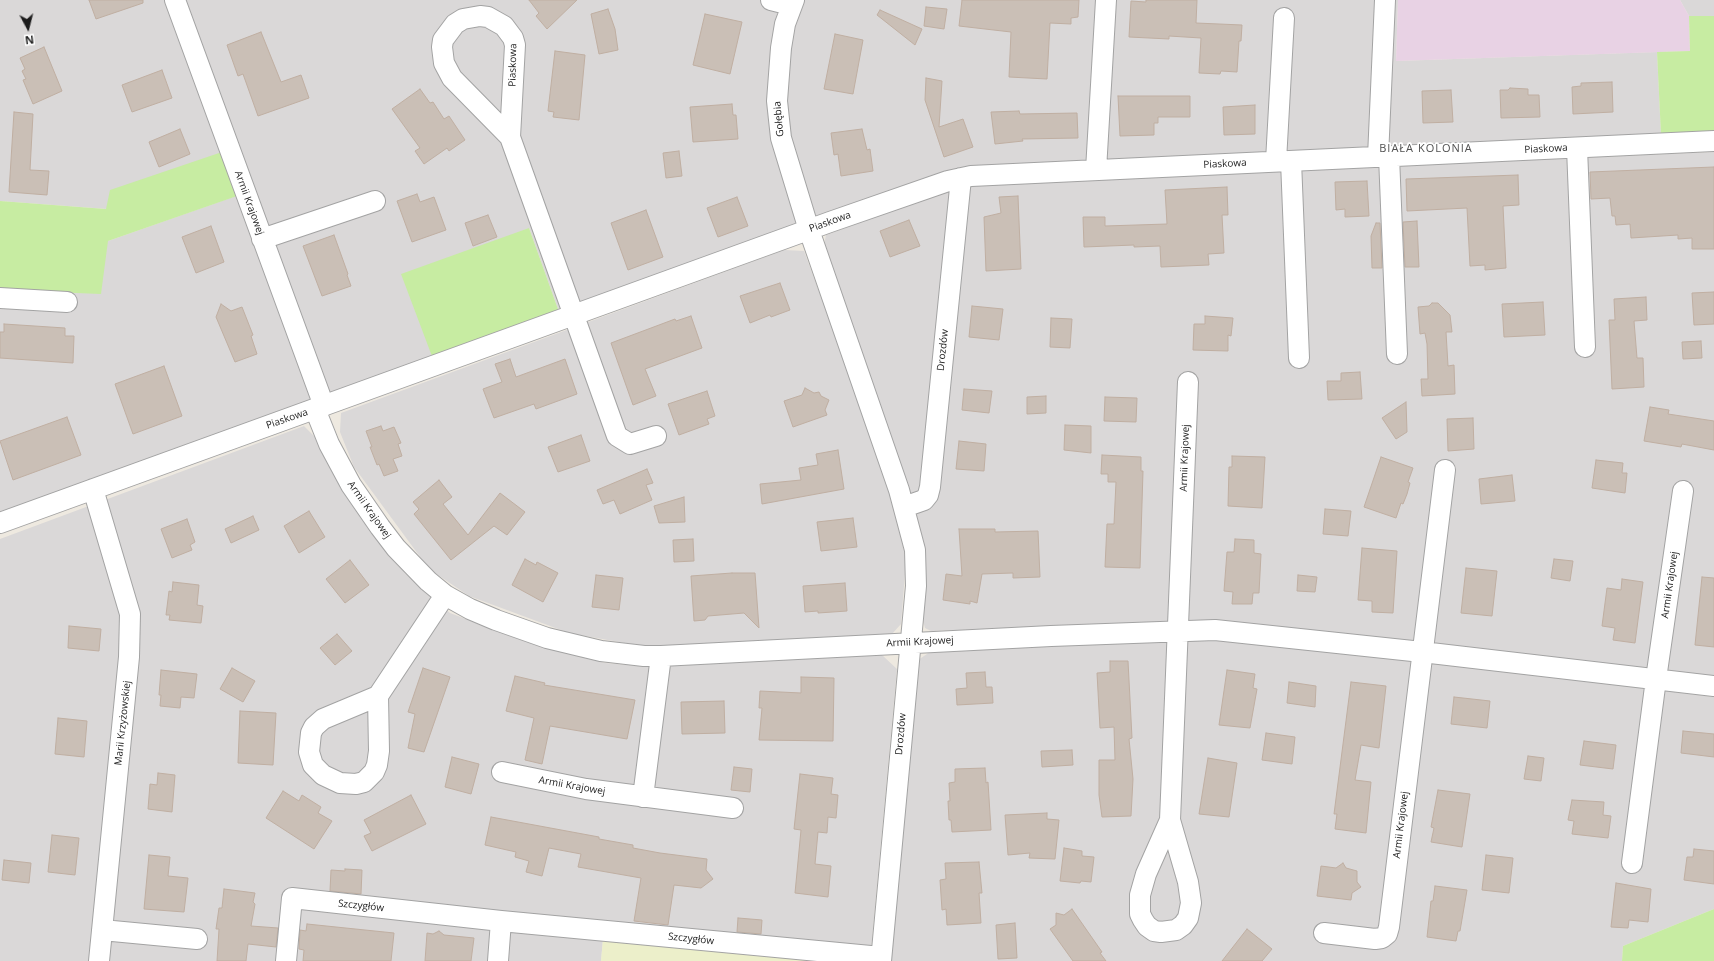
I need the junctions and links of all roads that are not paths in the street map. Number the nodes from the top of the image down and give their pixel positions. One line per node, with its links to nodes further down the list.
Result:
1 (175, 0): 16 (street, Armii Krajowej)
2 (771, 0): 5 (street, Gołębia)
3 (1106, 0): 12 (street)
4 (1385, 0): 10 (street)
5 (792, 2): 15 (street, Gołębia)
6 (1284, 18): 11 (street)
7 (510, 137): 7 (street, Piaskowa); 19 (street, Piaskowa)
8 (1714, 141): 9 (street, Piaskowa)
9 (1577, 148): 10 (street, Piaskowa); 20 (street)
10 (1383, 156): 11 (street, Piaskowa); 21 (street)
11 (1284, 161): 12 (street, Piaskowa); 22 (street)
12 (1096, 170): 13 (street, Piaskowa)
13 (961, 178): 15 (street, Piaskowa); 29 (street, Drozdów)
14 (375, 201): 16 (street)
15 (809, 230): 19 (street, Piaskowa); 29 (street, Drozdów)
16 (262, 239): 24 (street, Armii Krajowej)
17 (0, 298): 18 (street)
18 (67, 302)
19 (573, 316): 24 (street, Piaskowa); 25 (street, Piaskowa)
20 (1585, 347)
21 (1397, 354)
22 (1299, 358)
23 (1188, 382): 32 (street, Armii Krajowej)
24 (320, 408): 27 (street, Piaskowa); 31 (street, Armii Krajowej)
25 (656, 436)
26 (1445, 470): 34 (street, Armii Krajowej)
27 (93, 489): 30 (street, Piaskowa); 45 (street, Marii Krzyżowskiej)
28 (1683, 491): 36 (street, Armii Krajowej)
29 (904, 507): 33 (street, Drozdów)
30 (0, 523)
31 (445, 595): 35 (street, Armii Krajowej); 38 (street)
32 (1179, 630): 33 (street, Armii Krajowej); 34 (street, Armii Krajowej); 42 (street, Armii Krajowej)
33 (909, 642): 35 (street, Armii Krajowej); 48 (street, Drozdów)
34 (1422, 652): 36 (street, Armii Krajowej); 46 (street, Armii Krajowej)
35 (661, 656): 40 (street)
36 (1656, 679): 37 (street, Armii Krajowej); 43 (street, Armii Krajowej)
37 (1714, 686)
38 (378, 696): 38 (street)
39 (502, 772): 40 (street, Armii Krajowej)
40 (643, 797): 41 (street, Armii Krajowej)
41 (733, 808)
42 (1170, 820): 42 (street, Armii Krajowej)
43 (1632, 863)
44 (501, 921): 48 (street, Szczygłów); 50 (street, Szczygłów); 51 (street)
45 (102, 930): 47 (street); 49 (street, Marii Krzyżowskiej)
46 (1324, 933)
47 (197, 939)
48 (881, 959)
49 (99, 961)
50 (286, 961)
51 (498, 961)

